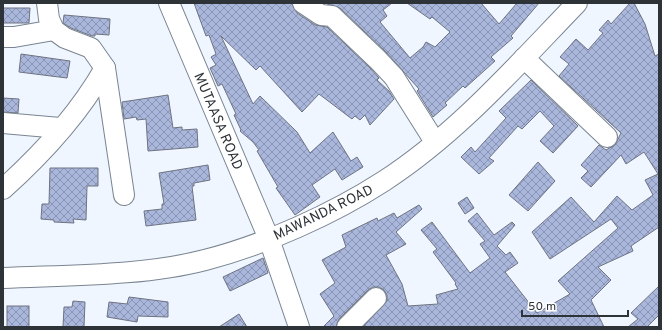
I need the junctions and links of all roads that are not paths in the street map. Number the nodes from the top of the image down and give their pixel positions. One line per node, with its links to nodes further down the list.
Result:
1 (47, 3): 5 (street)
2 (169, 3): 15 (street, MUTAASA ROAD)
3 (303, 3): 12 (street)
4 (577, 3): 7 (street, MAWANDA ROAD)
5 (54, 30): 6 (street); 8 (street)
6 (3, 37)
7 (524, 58): 11 (street); 12 (street, MAWANDA ROAD)
8 (105, 68): 10 (street); 14 (street)
9 (3, 123): 10 (street)
10 (60, 128): 13 (street)
11 (607, 137)
12 (435, 142): 15 (street, MAWANDA ROAD)
13 (3, 189)
14 (124, 195)
15 (269, 239): 16 (street, MAWANDA ROAD); 18 (street, MUTAASA ROAD)
16 (3, 278)
17 (376, 298): 19 (street)
18 (299, 327)
19 (347, 327)

